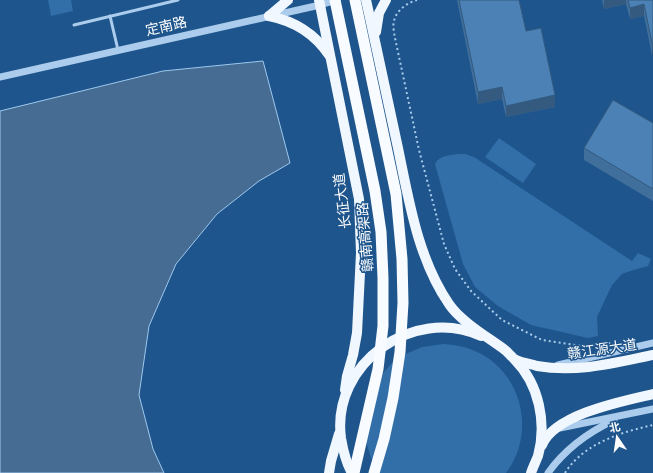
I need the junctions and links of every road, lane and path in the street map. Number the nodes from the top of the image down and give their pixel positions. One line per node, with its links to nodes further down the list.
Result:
1 (178, 0): 9 (lane)
2 (288, 0): 10 (main road)
3 (336, 0): 8 (street, 定南路); 30 (highway, 赣南高架路, bridge)
4 (355, 0): 31 (highway, bridge)
5 (366, 0): 12 (main road)
6 (386, 0): 12 (main road)
7 (417, 0): 17 (path)
8 (319, 2): 10 (street, 定南路); 14 (main road, 长征大道)
9 (110, 16): 11 (lane); 13 (lane)
10 (269, 16): 13 (street, 定南路); 14 (main road)
11 (74, 25)
12 (376, 46): 16 (main road)
13 (118, 50): 15 (street, 定南路)
14 (332, 59): 23 (main road, 长征大道)
15 (0, 77)
16 (491, 340): 19 (main road, 赣江源大道); 23 (main road)
17 (613, 342)
18 (653, 343): 21 (street)
19 (507, 351): 21 (main road, 赣江源大道); 32 (main road)
20 (653, 356): 21 (main road, 赣江源大道)
21 (548, 368)
22 (653, 394): 27 (main road)
23 (344, 401): 28 (main road)
24 (653, 409): 25 (street)
25 (624, 415): 27 (street); 33 (street)
26 (653, 425): 34 (path)
27 (556, 429): 32 (main road)
28 (340, 431): 29 (main road); 30 (main road)
29 (330, 473)
30 (353, 473)
31 (374, 473)
32 (531, 473)
33 (548, 473)
34 (565, 473)

